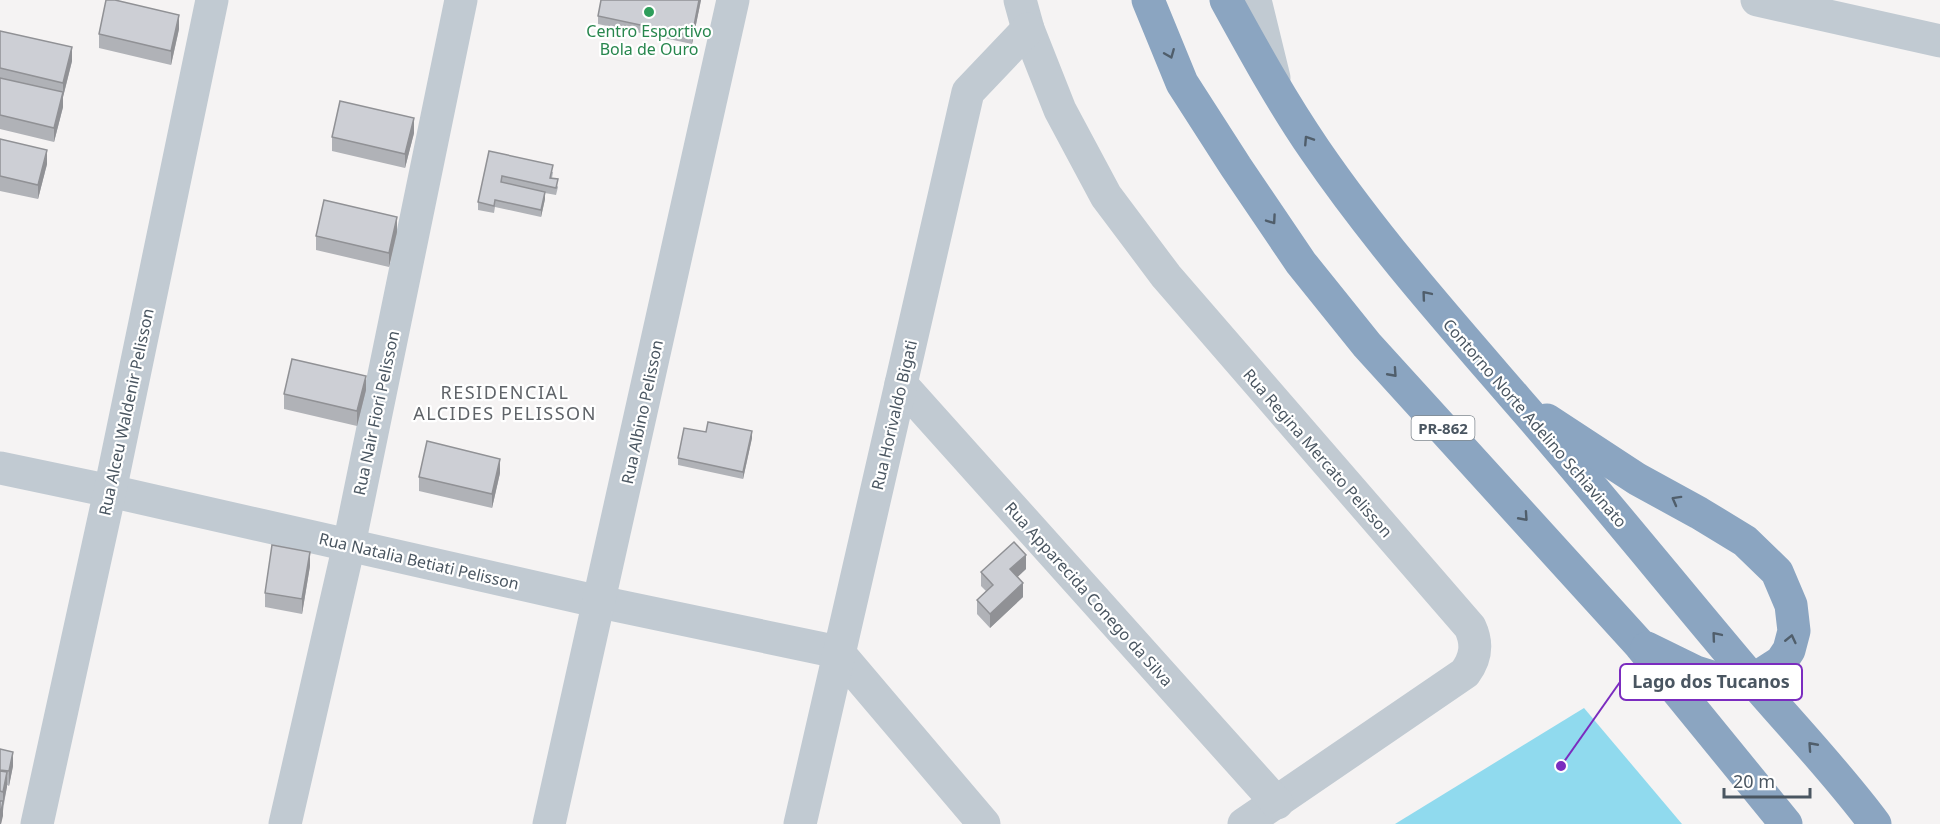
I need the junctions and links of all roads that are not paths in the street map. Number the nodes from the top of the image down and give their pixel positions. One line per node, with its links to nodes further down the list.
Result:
1 (212, 0): 14 (street, Rua Alceu Waldenir Pelisson)
2 (461, 0): 15 (street, Rua Nair Fiori Pelisson)
3 (733, 0): 16 (street, Rua Albino Pelisson)
4 (1148, 0): 17 (highway, PR-862, one-way to 17)
5 (1226, 0): 10 (highway, Contorno Norte Adelino Schiavinato)
6 (1255, 0): 10 (street)
7 (1757, 0): 9 (street)
8 (1024, 14): 11 (street, Rua Horivaldo Bigati); 20 (street, Rua Regina Mercato Pelisson)
9 (1940, 42)
10 (1279, 94): 12 (highway, Contorno Norte Adelino Schiavinato, one-way to 10)
11 (901, 384): 18 (street, Rua Horivaldo Bigati); 20 (street, Rua Apparecida Conego da Silva)
12 (1518, 401): 19 (highway, Contorno Norte Adelino Schiavinato, one-way to 12); 19 (highway, one-way to 12)
13 (0, 468): 14 (street, Rua Natalia Betiati Pelisson)
14 (110, 491): 15 (street, Rua Natalia Betiati Pelisson); 21 (street, Rua Alceu Waldenir Pelisson)
15 (349, 545): 16 (street, Rua Natalia Betiati Pelisson); 22 (street, Rua Nair Fiori Pelisson)
16 (600, 602): 18 (street, Rua Natalia Betiati Pelisson); 23 (street, Rua Albino Pelisson)
17 (1640, 645): 19 (highway); 27 (highway, PR-862)
18 (838, 652): 24 (street, Rua Horivaldo Bigati); 25 (street)
19 (1753, 680): 28 (highway, Contorno Norte Adelino Schiavinato, one-way to 19)
20 (1277, 803): 26 (street, Rua Regina Mercato Pelisson)
21 (37, 824)
22 (285, 824)
23 (549, 824)
24 (800, 824)
25 (984, 824)
26 (1244, 824)
27 (1786, 824)
28 (1875, 824)

